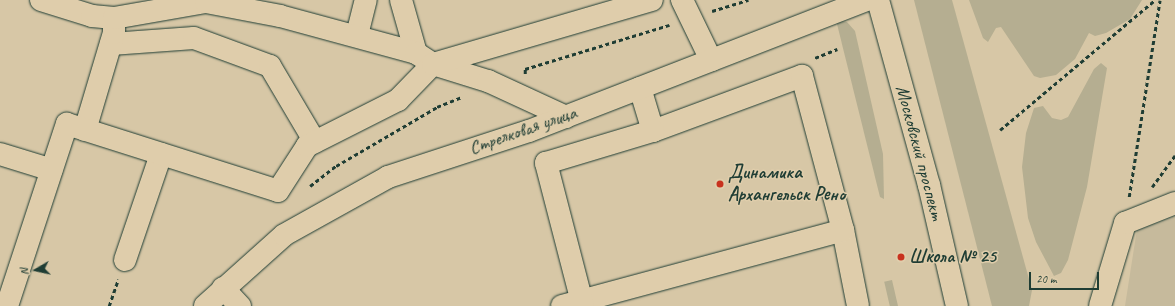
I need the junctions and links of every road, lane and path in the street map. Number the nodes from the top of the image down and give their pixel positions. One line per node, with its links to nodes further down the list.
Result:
1 (41, 0): 11 (street)
2 (366, 0): 15 (street)
3 (401, 0): 17 (street)
4 (652, 0): 17 (street)
5 (748, 0): 13 (path)
6 (866, 0): 18 (street, Стрелковая улица)
7 (878, 0): 40 (street, Московский проспект)
8 (1155, 0): 23 (path)
9 (1160, 0): 30 (path)
10 (206, 1): 12 (street); 14 (street)
11 (94, 8): 14 (street)
12 (283, 8): 15 (street)
13 (687, 9): 18 (street); 20 (path)
14 (114, 18): 16 (street)
15 (357, 35): 17 (street)
16 (111, 44): 22 (street); 25 (street)
17 (425, 58): 20 (street); 25 (street)
18 (711, 60): 19 (street, Стрелковая улица)
19 (640, 88): 21 (street, Стрелковая улица); 24 (street)
20 (520, 96): 21 (street)
21 (566, 117): 33 (street, Стрелковая улица)
22 (85, 130): 27 (street); 28 (street)
23 (1000, 130)
24 (653, 131): 31 (street); 34 (street)
25 (315, 142): 27 (street)
26 (0, 154): 28 (street)
27 (161, 154): 32 (street)
28 (52, 170): 35 (street)
29 (1175, 203): 30 (street)
30 (1125, 223): 41 (street)
31 (843, 230): 34 (street); 39 (street)
32 (125, 260): 36 (path)
33 (223, 288): 37 (street, Стрелковая улица); 38 (street)
34 (576, 304)
35 (8, 306)
36 (109, 306)
37 (205, 306)
38 (240, 306)
39 (858, 306)
40 (957, 306)
41 (1100, 306)

